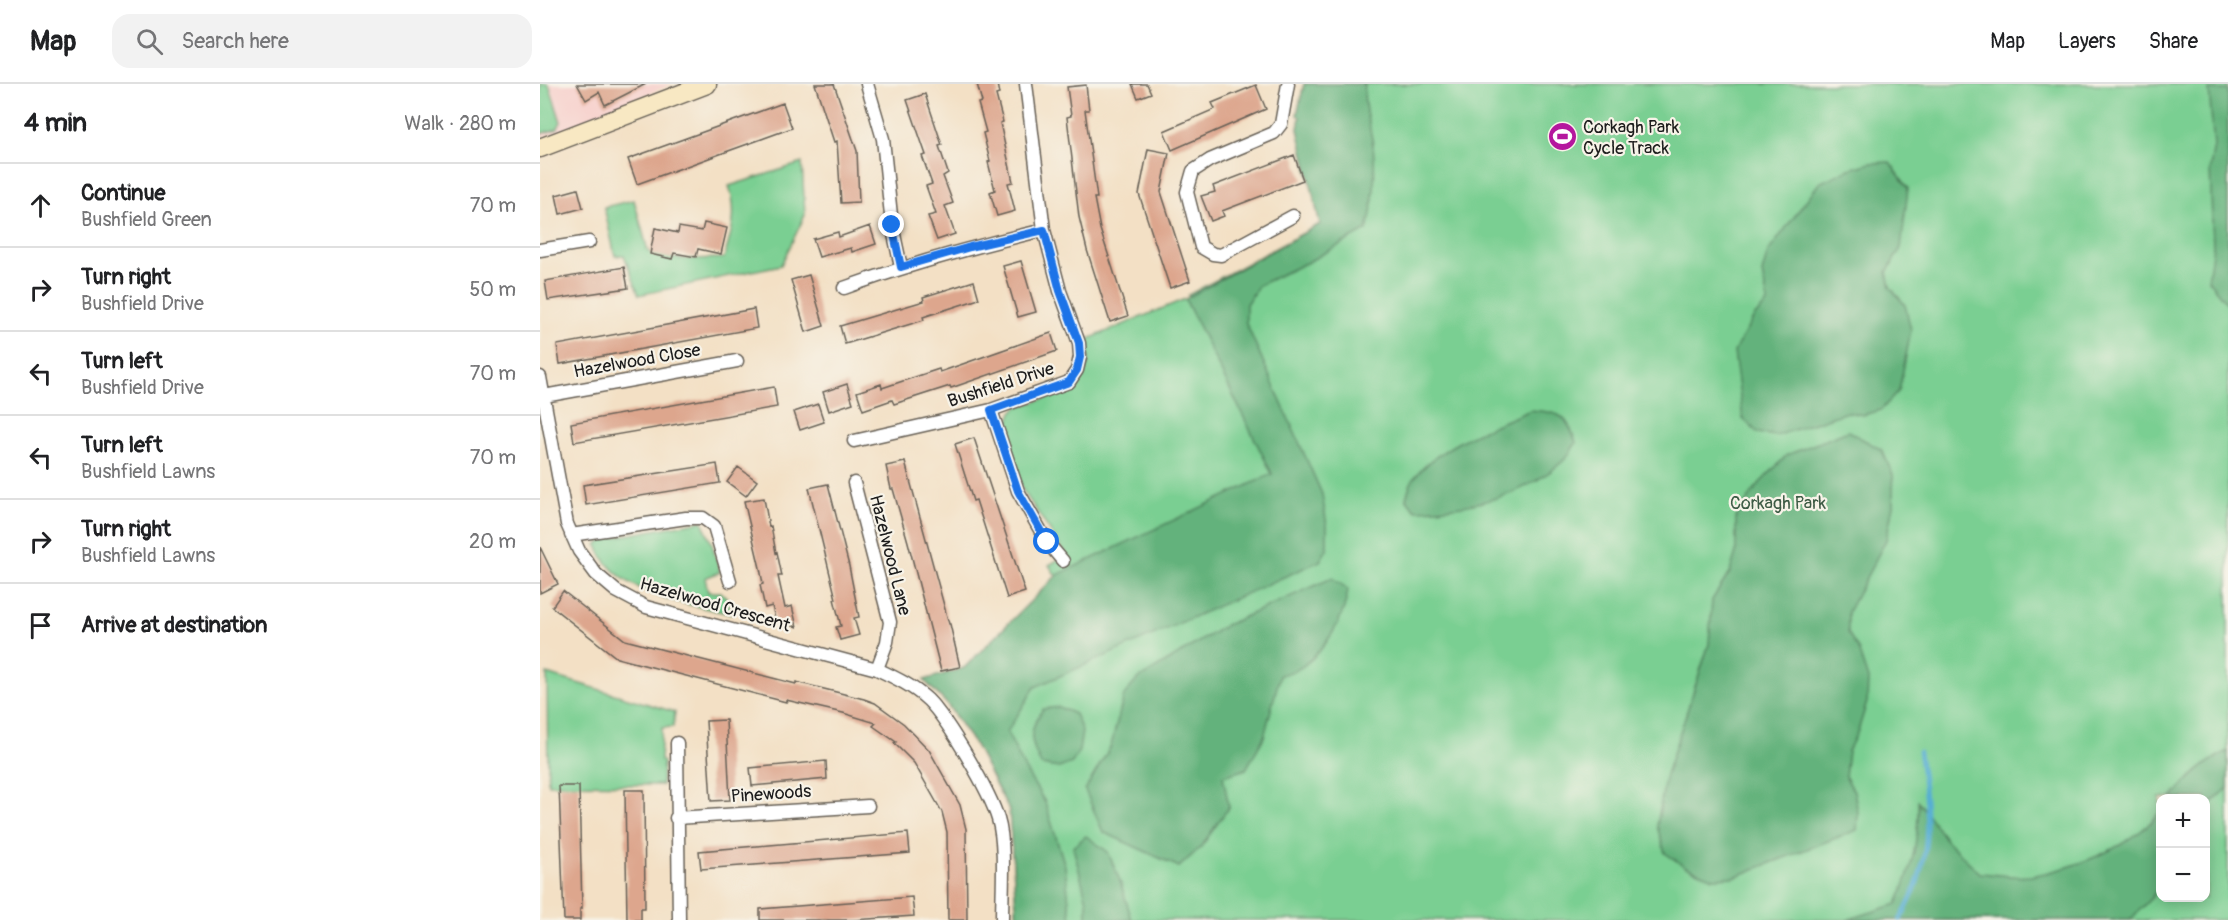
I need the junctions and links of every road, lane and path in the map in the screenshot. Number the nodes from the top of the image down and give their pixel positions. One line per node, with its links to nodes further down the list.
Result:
1 (707, 84): 5 (street)
2 (867, 84): 10 (street)
3 (1026, 84): 7 (street, Bushfield Drive)
4 (1288, 84): 6 (street)
5 (540, 148)
6 (1293, 216)
7 (1044, 230): 10 (street); 15 (street, Bushfield Drive)
8 (589, 242): 9 (street)
9 (540, 250)
10 (901, 267): 11 (street)
11 (844, 288)
12 (737, 361): 14 (street, Hazelwood Close)
13 (540, 377): 14 (street, Hazelwood Crescent)
14 (544, 396): 18 (street, Hazelwood Crescent)
15 (991, 410): 16 (street, Bushfield Drive); 19 (street)
16 (854, 441)
17 (854, 483): 21 (street, Hazelwood Lane)
18 (571, 535): 20 (street); 21 (street, Hazelwood Crescent)
19 (1063, 561)
20 (730, 581)
21 (877, 669): 26 (street, Hazelwood Crescent)
22 (676, 743): 24 (street)
23 (868, 806): 24 (street, Pinewoods)
24 (676, 818): 25 (street)
25 (679, 920)
26 (1002, 920)

